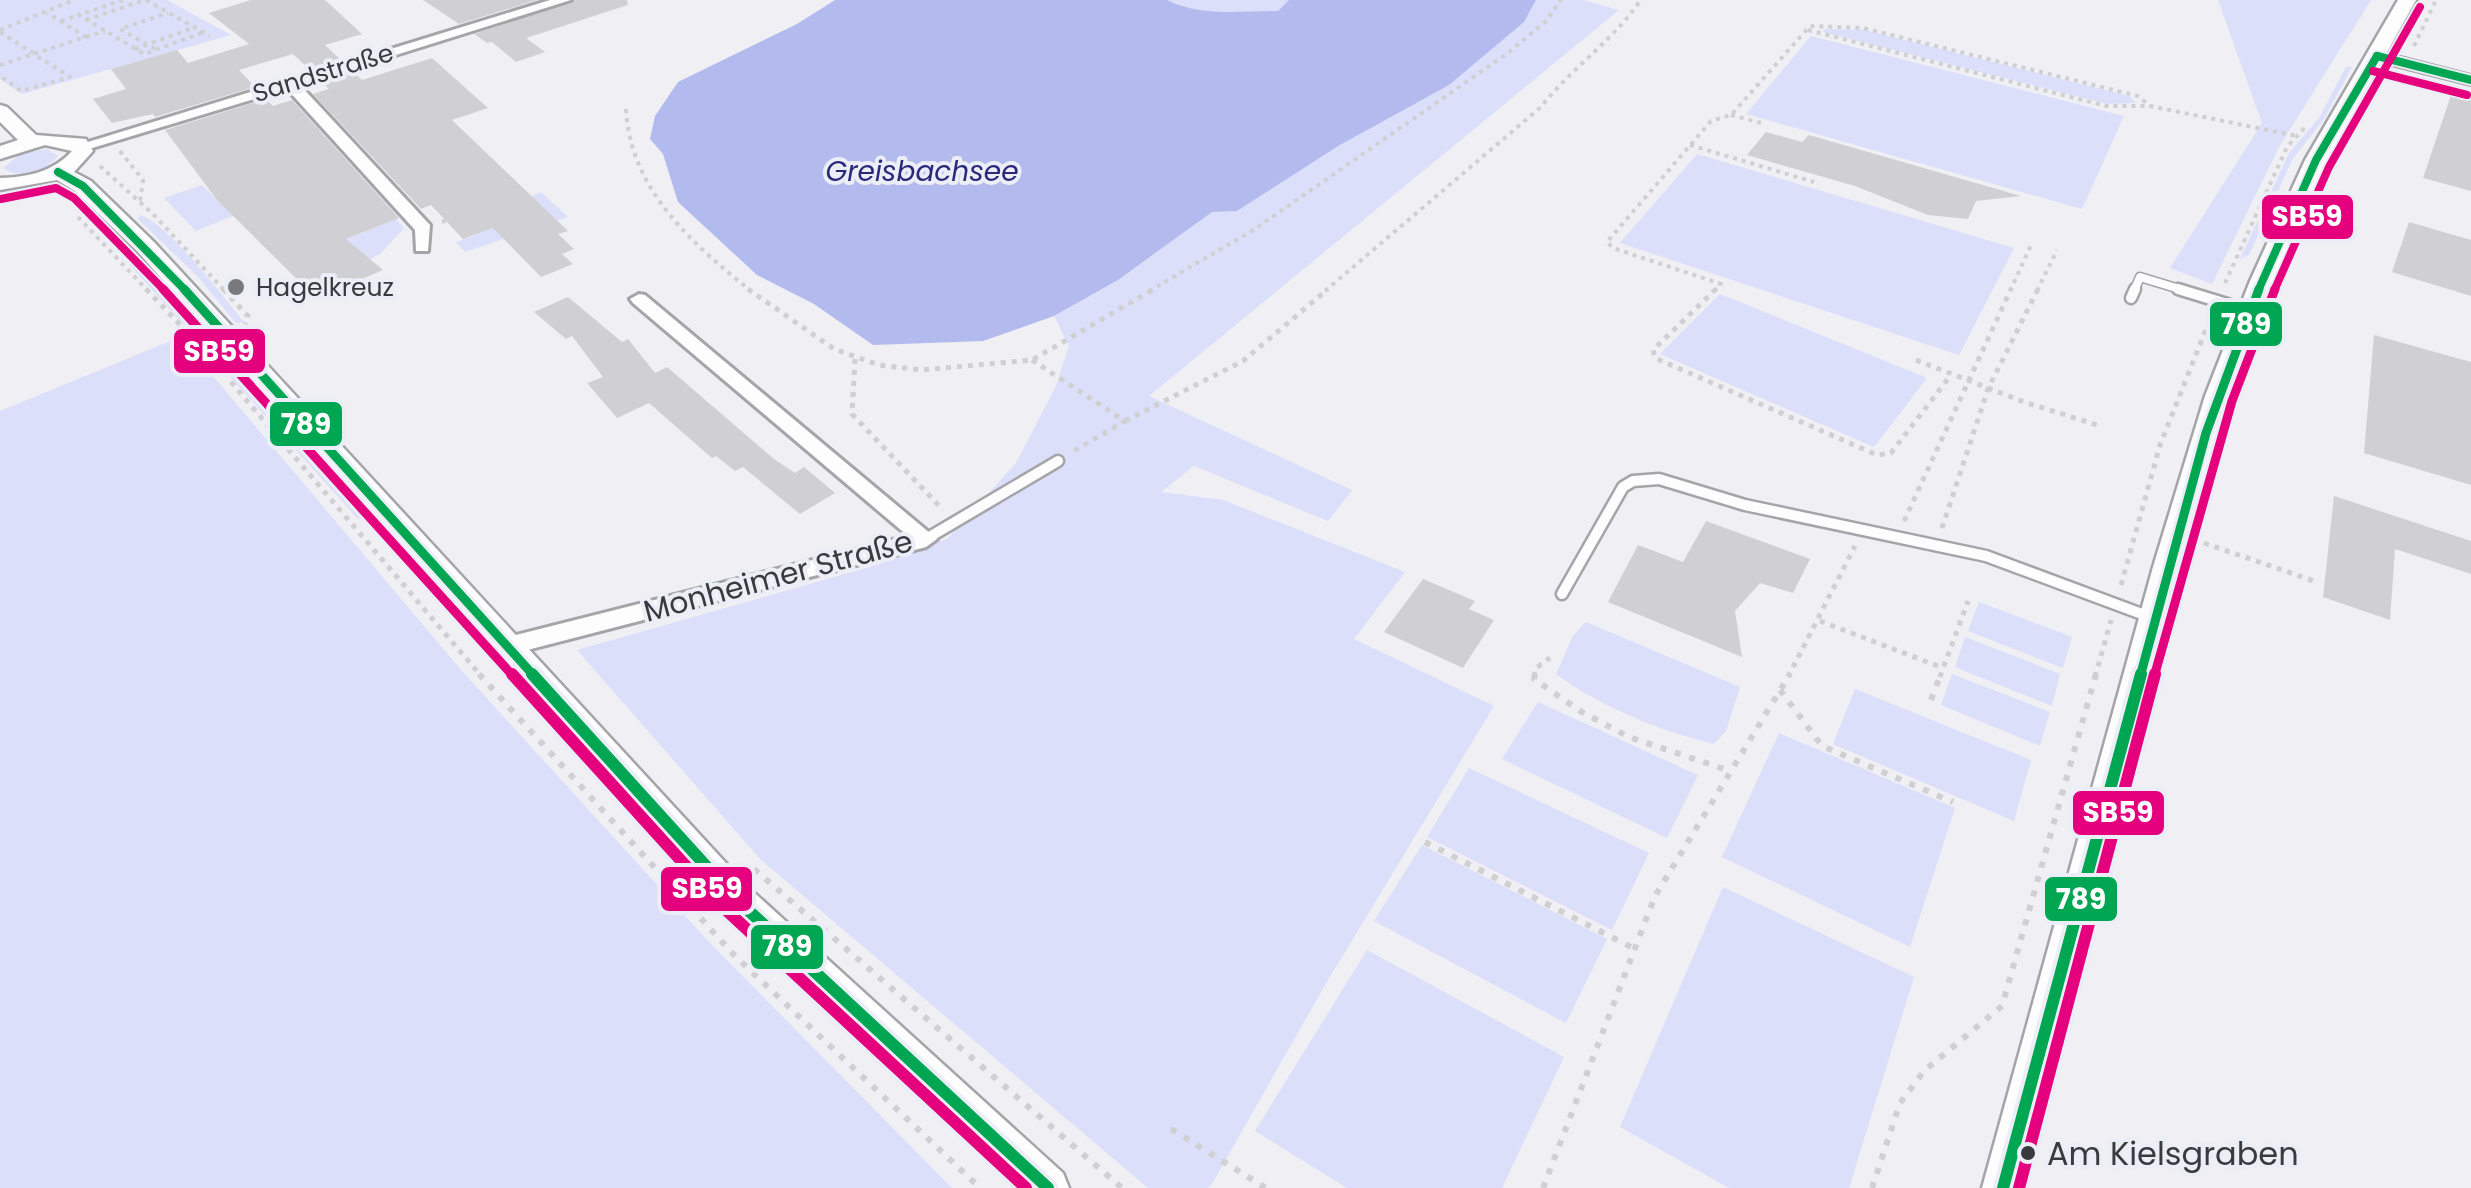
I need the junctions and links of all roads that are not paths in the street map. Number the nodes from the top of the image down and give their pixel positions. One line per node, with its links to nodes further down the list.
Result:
1 (564, 0): 5 (street, Sandstraße)
2 (2408, 0): 3 (street)
3 (2377, 56): 4 (street); 15 (street)
4 (2471, 80)
5 (290, 84): 8 (street, Sandstraße); 12 (street)
6 (0, 111): 7 (street)
7 (32, 142): 8 (street); 9 (street)
8 (82, 146): 10 (street)
9 (0, 153)
10 (58, 172): 11 (street); 20 (street)
11 (0, 184)
12 (422, 247)
13 (2131, 298): 15 (lane)
14 (639, 299): 17 (street, Monheimer Straße)
15 (2250, 310): 19 (street)
16 (1058, 461): 17 (lane)
17 (926, 539): 20 (street, Monheimer Straße)
18 (1562, 594): 19 (lane)
19 (2154, 618): 22 (street)
20 (504, 647): 21 (street)
21 (1048, 1188)
22 (2003, 1188)

